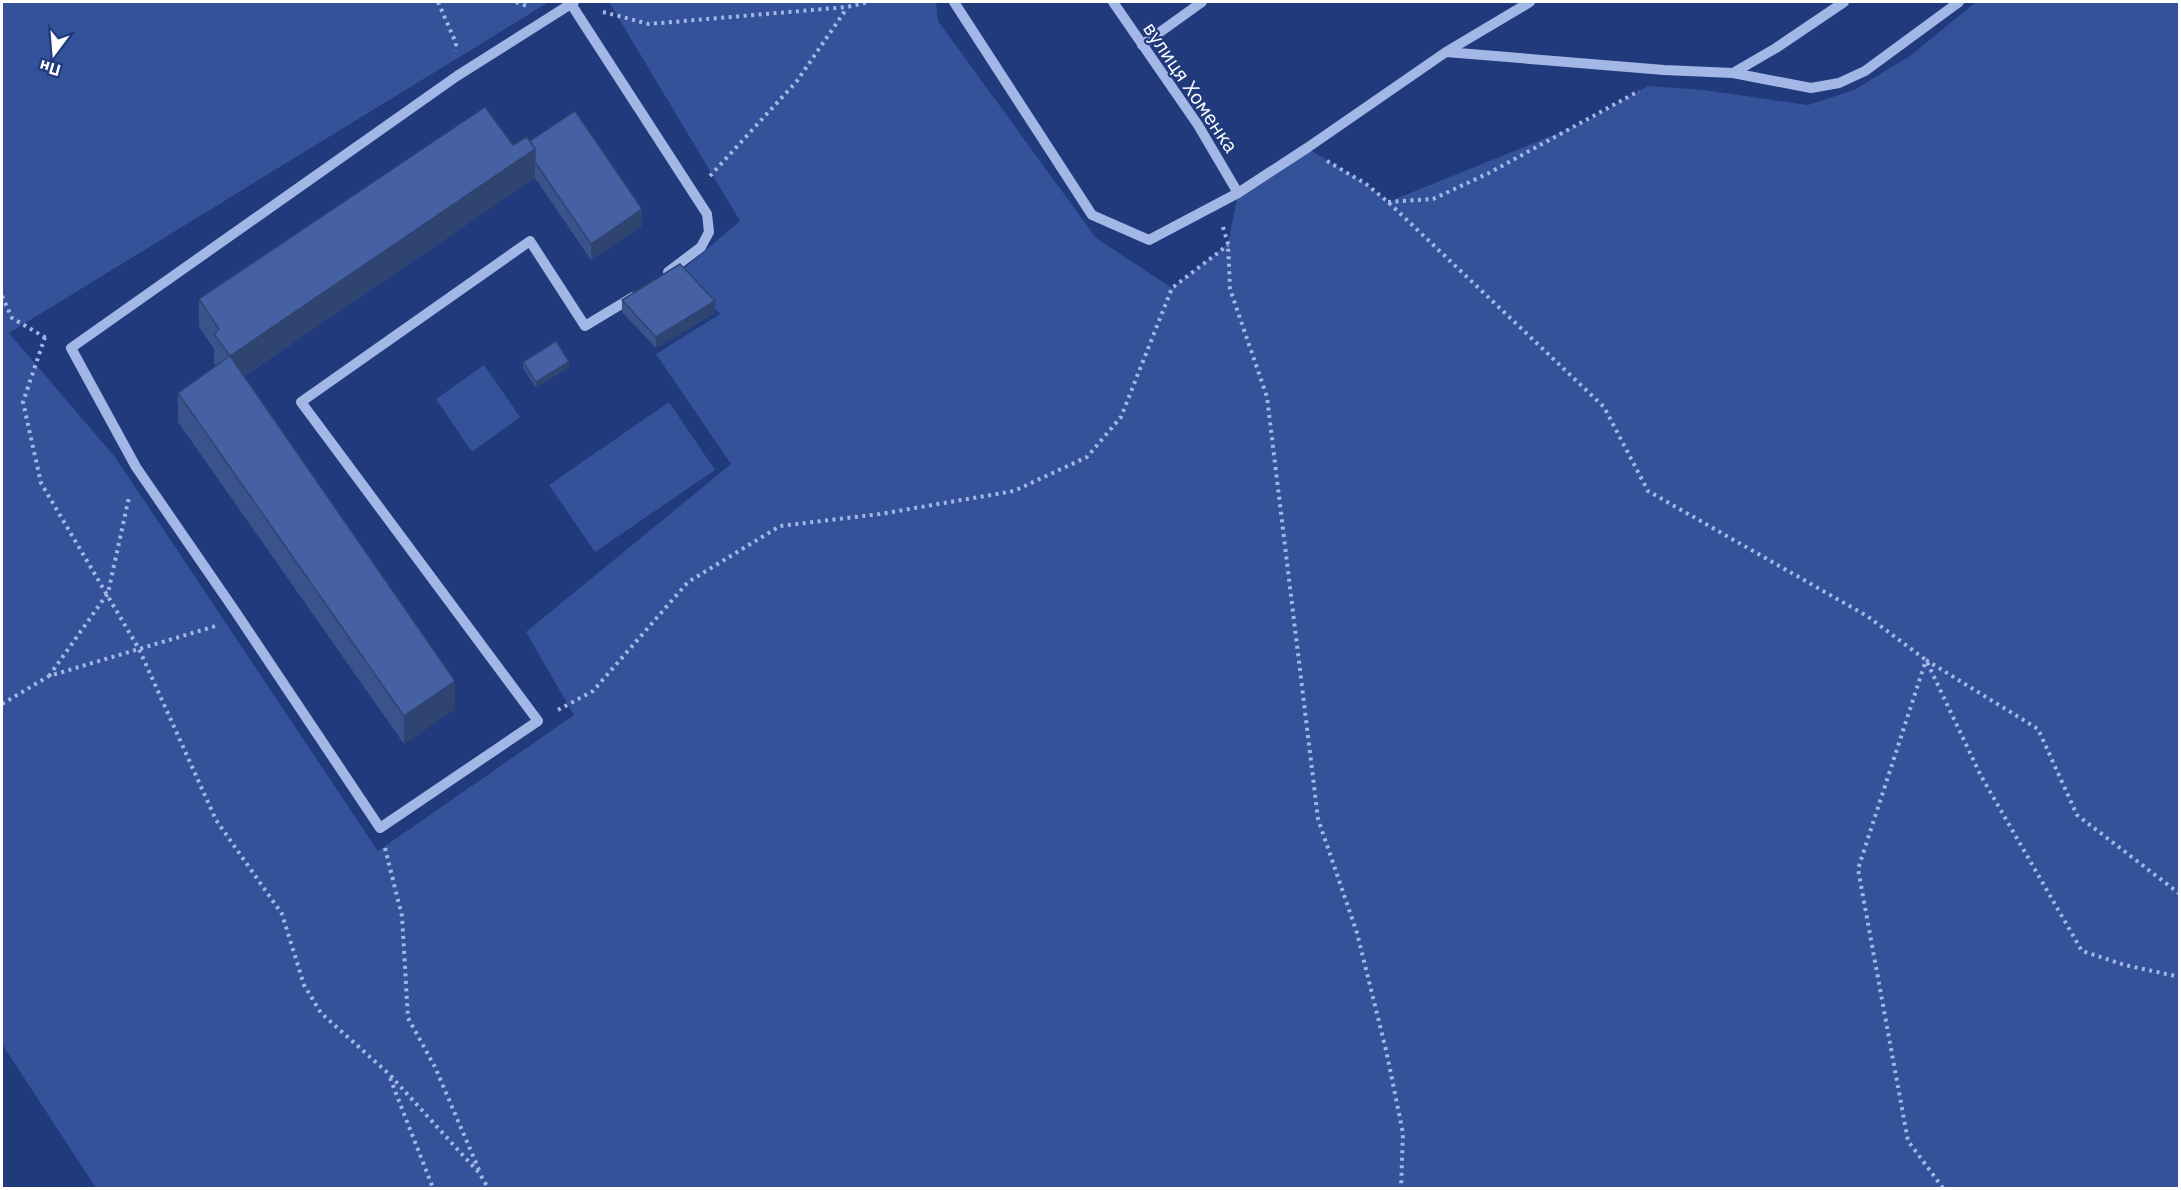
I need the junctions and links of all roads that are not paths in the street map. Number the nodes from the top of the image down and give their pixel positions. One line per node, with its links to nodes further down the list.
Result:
1 (954, 2): 11 (street)
2 (1113, 2): 8 (street, вулиця Хоменка)
3 (1202, 2): 8 (street)
4 (1530, 2): 9 (street)
5 (1845, 2): 10 (street)
6 (1959, 2): 10 (street)
7 (573, 3): 12 (street); 13 (street)
8 (1142, 45): 11 (street, вулиця Хоменка)
9 (1446, 52): 10 (street); 11 (street)
10 (1733, 73)
11 (1238, 193)
12 (659, 279)
13 (643, 290)

